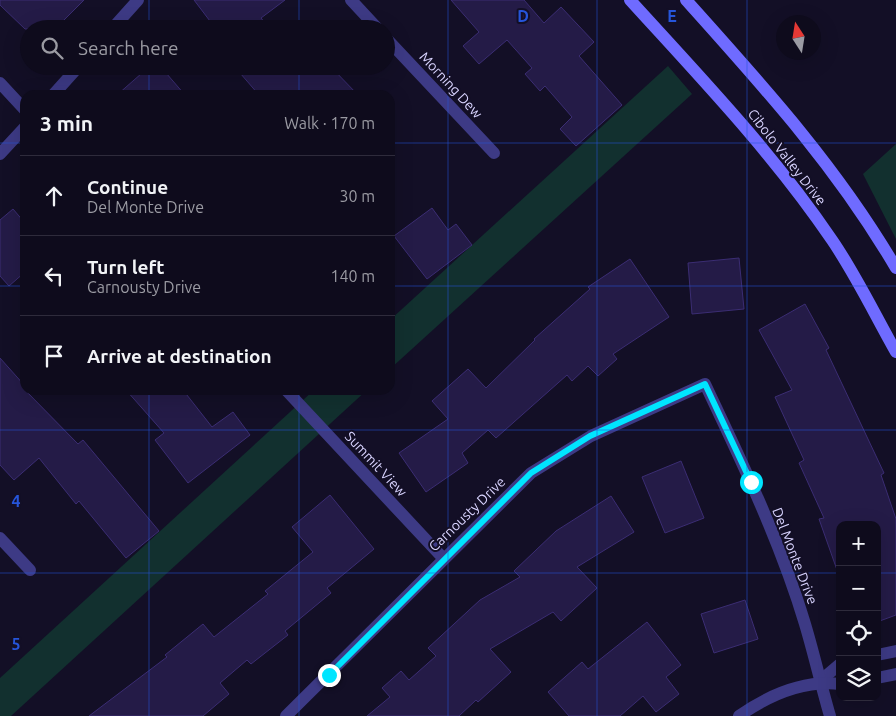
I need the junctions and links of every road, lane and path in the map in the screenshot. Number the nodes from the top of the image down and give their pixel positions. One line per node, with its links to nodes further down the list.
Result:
1 (138, 0): 5 (street)
2 (351, 0): 6 (street)
3 (630, 0): 16 (main road, Cibolo Valley Drive)
4 (686, 0): 15 (main road, Cibolo Valley Drive)
5 (120, 20)
6 (370, 20)
7 (395, 48): 13 (street, Morning Dew)
8 (71, 75): 10 (street)
9 (0, 83): 11 (street)
10 (57, 90)
11 (20, 105)
12 (20, 132): 14 (street)
13 (494, 153)
14 (0, 154)
15 (896, 268)
16 (896, 352)
17 (705, 384): 20 (street, Carnousty Drive); 27 (street, Del Monte Drive)
18 (291, 395): 20 (street, Summit View)
19 (0, 538): 21 (street)
20 (444, 558): 29 (street, Carnousty Drive)
21 (30, 570)
22 (896, 651): 23 (street)
23 (881, 654)
24 (836, 668): 27 (street)
25 (896, 674): 26 (street)
26 (881, 677)
27 (820, 682): 28 (street); 30 (street); 31 (street, Del Monte Drive)
28 (836, 684)
29 (286, 716)
30 (739, 716)
31 (830, 716)

